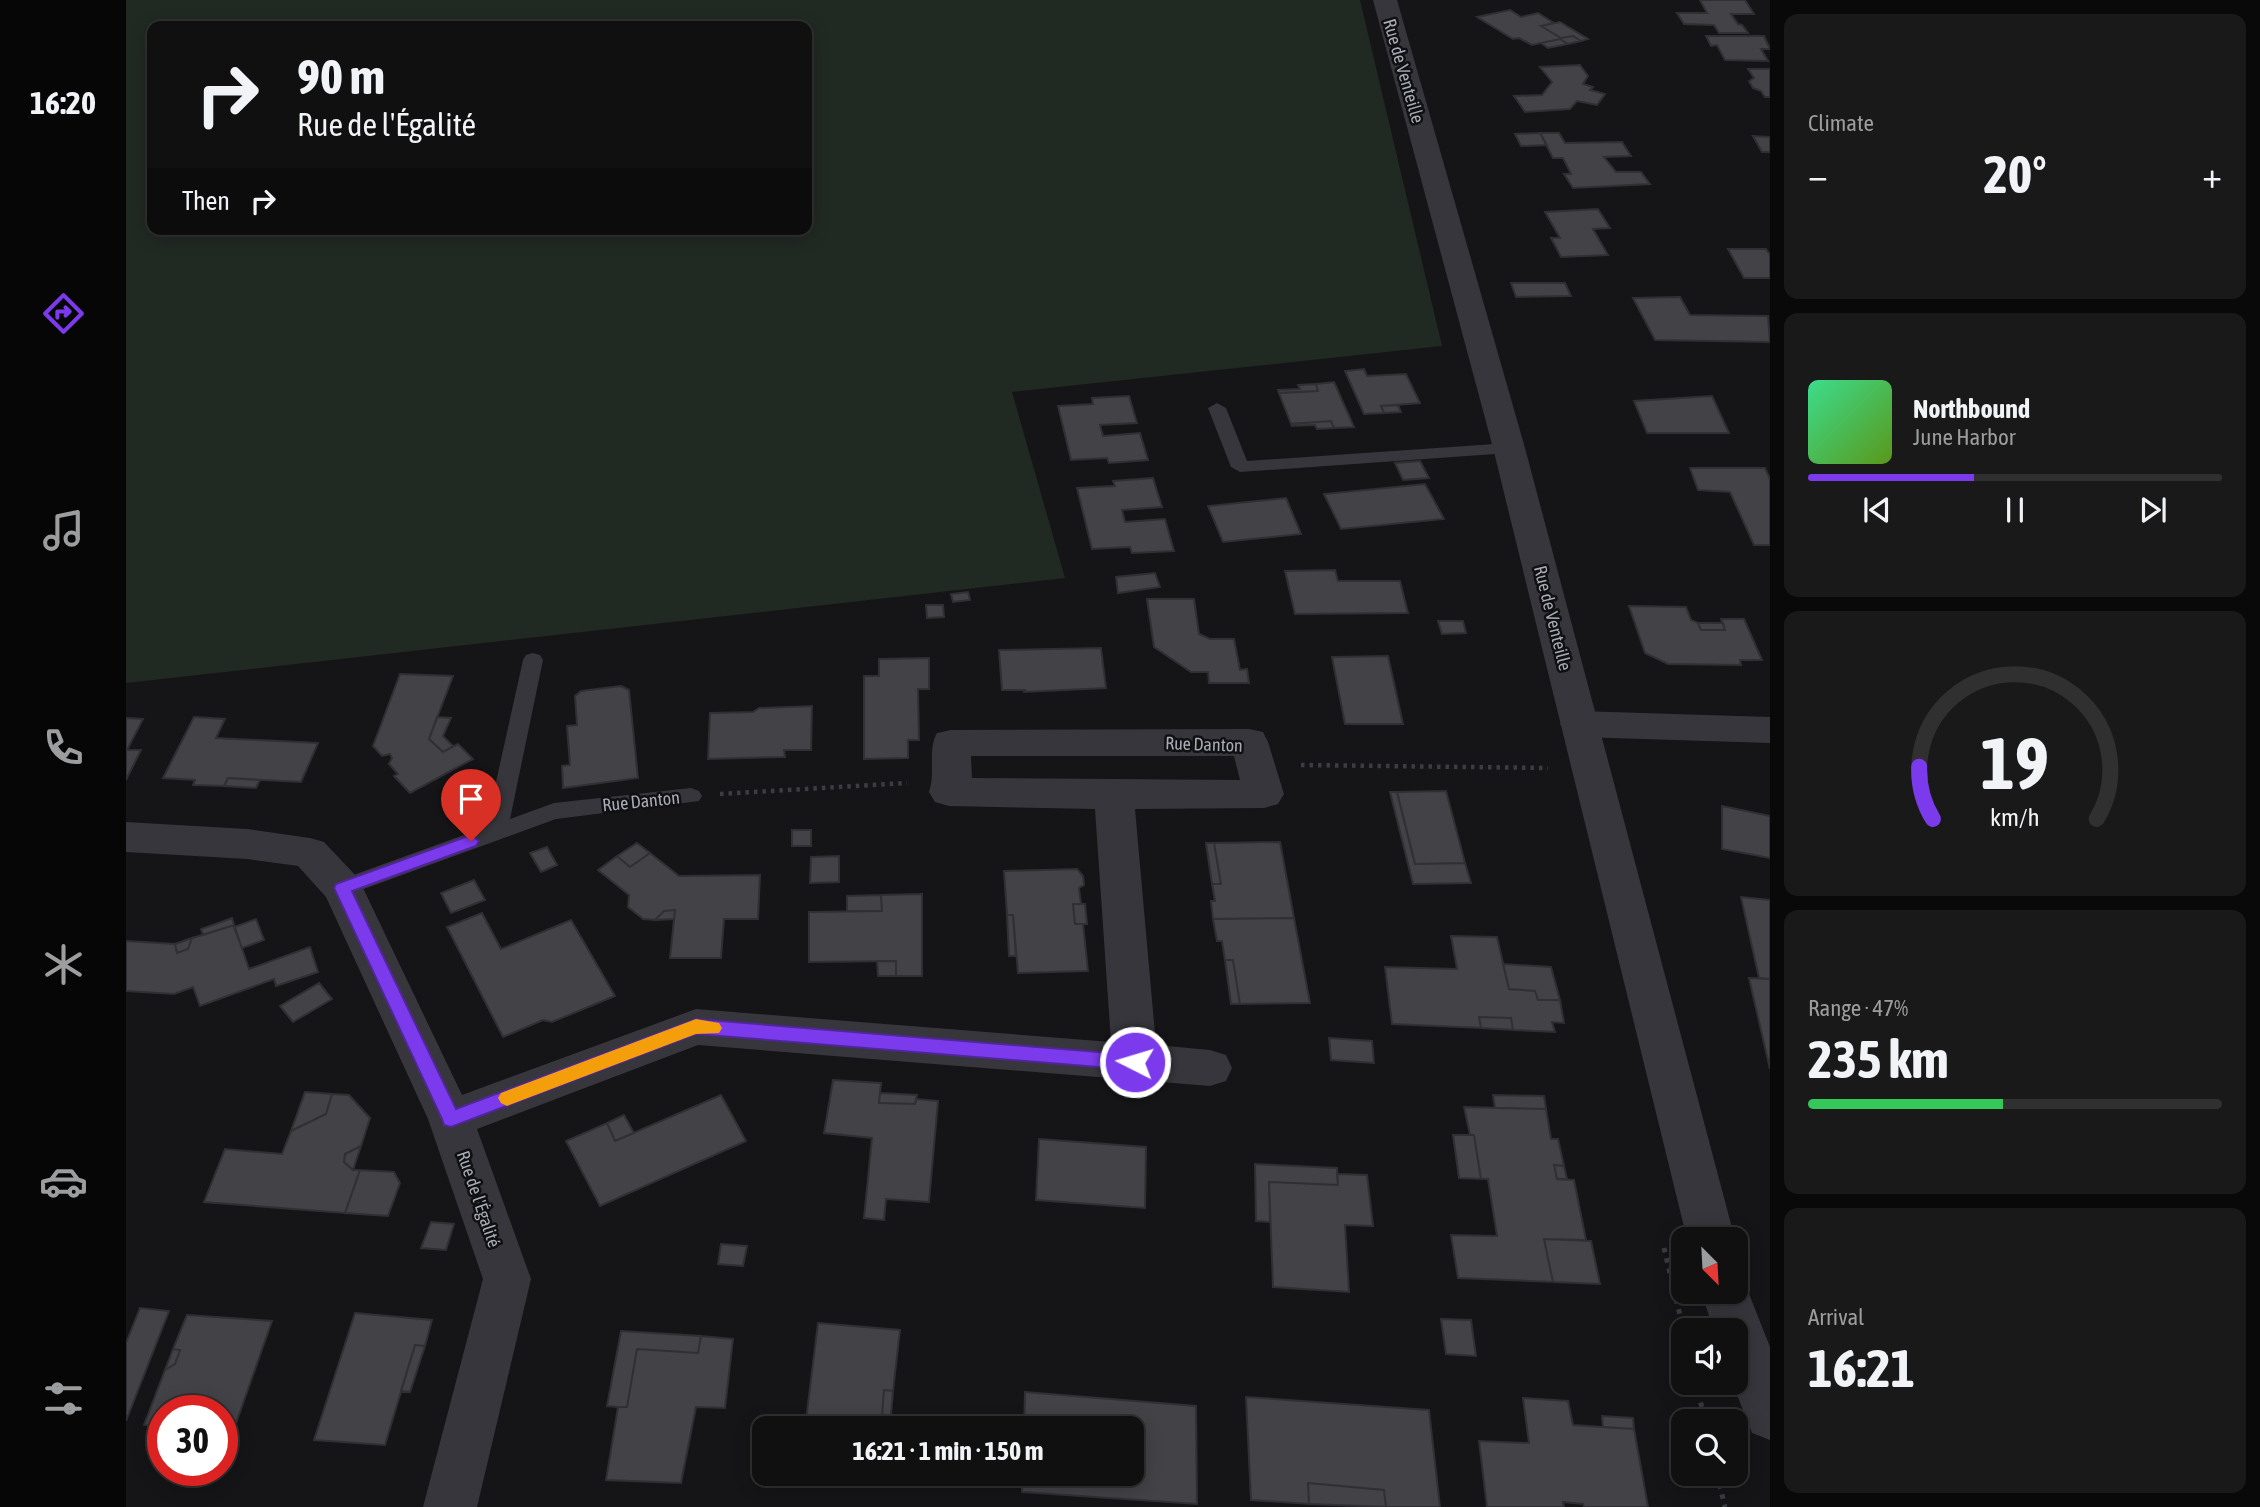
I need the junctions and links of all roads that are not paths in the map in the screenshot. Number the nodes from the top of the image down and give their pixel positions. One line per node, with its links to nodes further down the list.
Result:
1 (1385, 0): 3 (street, Rue de Venteille)
2 (1217, 408): 3 (lane)
3 (1509, 448): 5 (street, Rue de Venteille)
4 (533, 660): 9 (lane)
5 (1579, 724): 6 (street); 15 (street, Rue de Venteille)
6 (1770, 730)
7 (1114, 795): 7 (street, Rue Danton); 12 (street)
8 (691, 796): 9 (lane, Rue Danton)
9 (496, 832): 11 (lane, Rue Danton)
10 (126, 837): 11 (street, Rue de l'Égalité)
11 (342, 888): 14 (street, Rue de l'Égalité)
12 (1135, 1062): 13 (street); 14 (street)
13 (1210, 1068)
14 (451, 1119): 18 (street, Rue de l'Égalité)
15 (1708, 1227)
16 (1730, 1304): 17 (street)
17 (1770, 1416)
18 (450, 1507)

